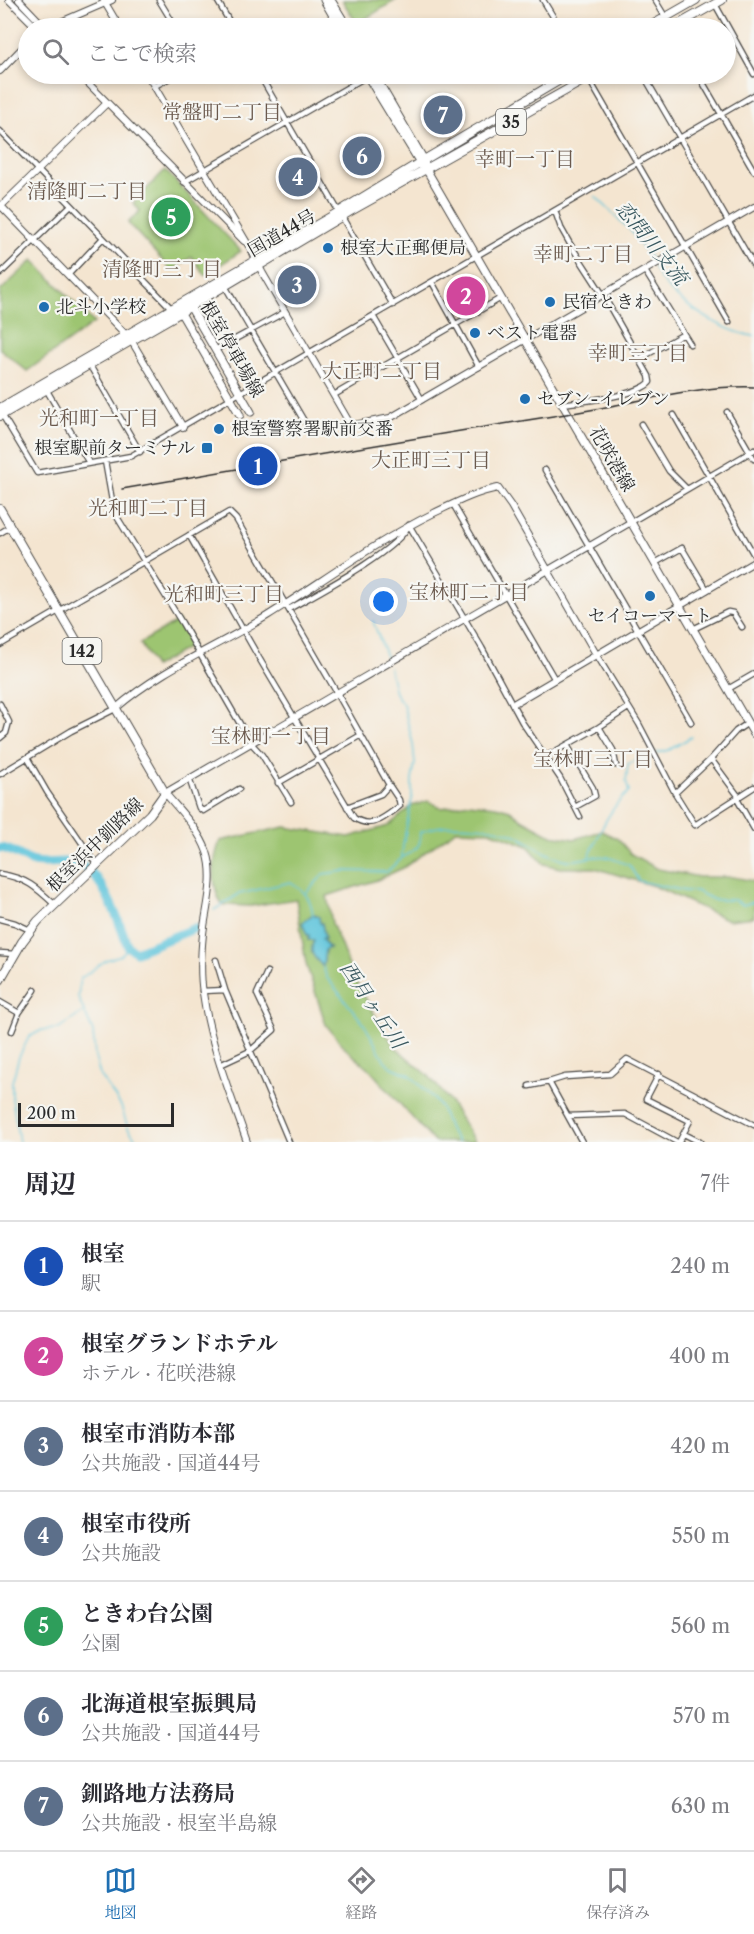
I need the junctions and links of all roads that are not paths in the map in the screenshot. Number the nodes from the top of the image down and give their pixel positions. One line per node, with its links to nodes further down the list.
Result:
1 (9, 0): 12 (street)
2 (19, 0): 13 (street)
3 (159, 0): 16 (street)
4 (217, 0): 17 (street)
5 (324, 0): 18 (main road)
6 (331, 0): 19 (main road)
7 (543, 0): 20 (street)
8 (655, 0): 21 (street)
9 (696, 0): 21 (main road)
10 (107, 1): 14 (street); 15 (street)
11 (718, 2): 22 (main road); 23 (street)
12 (28, 18)
13 (35, 18)
14 (69, 18)
15 (115, 18)
16 (170, 18)
17 (227, 18)
18 (334, 18)
19 (342, 18)
20 (554, 18)
21 (665, 18)
22 (690, 18)
23 (726, 18)
24 (736, 38): 27 (street)
25 (18, 52): 26 (street)
26 (0, 71)
27 (754, 74)
28 (89, 84): 40 (street)
29 (159, 84): 38 (street)
30 (265, 84): 42 (street)
31 (353, 84): 42 (street)
32 (376, 84): 46 (main road, 花咲港線)
33 (554, 84): 46 (main road, 35)
34 (573, 84): 46 (main road, 35)
35 (595, 84): 45 (street)
36 (649, 84): 44 (street)
37 (704, 84): 41 (street)
38 (155, 86): 48 (street)
39 (754, 95): 41 (street)
40 (107, 103): 47 (street); 50 (street)
41 (721, 114): 44 (street); 49 (street)
42 (287, 123): 48 (street); 55 (street)
43 (1, 135): 47 (street)
44 (679, 138): 45 (street); 56 (street)
45 (637, 163): 54 (street); 59 (street)
46 (423, 164): 55 (highway, 国道44号); 61 (main road, 花咲港線)
47 (39, 170): 51 (street); 52 (street)
48 (204, 170): 50 (street); 60 (street)
49 (754, 171)
50 (184, 182): 60 (street)
51 (71, 205): 57 (street); 58 (street)
52 (0, 206): 58 (street)
53 (754, 207): 56 (street)
54 (555, 211): 61 (street); 69 (street)
55 (340, 214): 62 (highway, 国道44号); 72 (street)
56 (728, 222): 59 (street); 63 (street)
57 (104, 238): 66 (street); 73 (street)
58 (34, 241): 65 (street); 66 (street)
59 (686, 246): 64 (street); 76 (street)
60 (250, 248): 62 (street)
61 (477, 256): 67 (street); 70 (main road, 花咲港線)
62 (258, 262): 68 (highway, 国道44号); 71 (highway, 国道44号); 74 (street)
63 (754, 266)
64 (645, 271): 69 (street); 79 (street)
65 (0, 274)
66 (68, 275): 80 (street)
67 (432, 282): 72 (street); 77 (street)
68 (225, 286): 71 (highway, 国道44号); 78 (street)
69 (603, 295): 81 (street); 86 (street)
70 (501, 298): 77 (street); 81 (main road, 花咲港線)
71 (188, 304): 73 (highway, 国道44号); 83 (main road, 根室停車場線)
72 (393, 305): 75 (street)
73 (176, 311): 80 (highway, 国道44号); 93 (main road, 根室停車場線)
74 (285, 312): 78 (street); 84 (street)
75 (373, 316): 84 (street); 85 (street)
76 (729, 322)
77 (454, 324): 85 (street); 88 (street)
78 (252, 331): 83 (street); 89 (street)
79 (684, 334): 82 (street); 86 (street)
80 (129, 337): 87 (highway, 国道44号); 96 (highway, 国道44号); 103 (street)
81 (525, 340): 88 (street); 95 (main road, 花咲港線)
82 (690, 344)
83 (215, 351): 91 (main road, 根室停車場線)
84 (309, 353): 89 (street); 92 (street)
85 (397, 358): 92 (street); 94 (street)
86 (639, 359): 95 (street)
87 (89, 364): 90 (highway, 国道44号); 104 (street)
88 (479, 367): 94 (street)
89 (276, 373): 91 (street); 101 (street)
90 (46, 389): 96 (highway, 国道44号); 108 (street)
91 (240, 394): 93 (street); 97 (main road, 根室停車場線)
92 (334, 395): 94 (street)
93 (231, 399): 99 (main road, 根室停車場線); 103 (street)
94 (422, 400)
95 (563, 404): 114 (main road, 花咲港線)
96 (1, 412): 108 (street)
97 (251, 412)
98 (727, 412): 105 (street)
99 (240, 415)
100 (674, 415): 110 (street)
101 (304, 421)
102 (641, 424): 111 (street)
103 (183, 427): 104 (street)
104 (140, 452): 107 (street)
105 (752, 452): 106 (street); 110 (street)
106 (754, 459)
107 (105, 461): 108 (street); 121 (street)
108 (88, 464)
109 (545, 470): 119 (street)
110 (708, 476): 111 (street); 120 (street)
111 (687, 489): 114 (street)
112 (453, 504): 115 (street); 124 (street); 126 (street)
113 (0, 508): 116 (main road, 根室浜中釧路線 / 142)
114 (632, 522): 119 (street); 123 (main road, 花咲港線)
115 (409, 525): 127 (street); 129 (street); 131 (street)
116 (10, 527): 117 (street); 130 (main road, 根室浜中釧路線 / 142)
117 (0, 533)
118 (189, 534): 121 (street); 127 (street); 133 (street)
119 (589, 546): 124 (street); 135 (street)
120 (754, 555)
121 (145, 561): 130 (street); 137 (street)
122 (754, 562): 125 (street)
123 (655, 563): 125 (street); 128 (main road, 花咲港線)
124 (548, 570): 126 (street); 138 (street)
125 (707, 590): 128 (street)
126 (506, 594): 131 (street); 140 (street)
127 (285, 603): 129 (street); 133 (street)
128 (680, 606): 134 (main road, 花咲港線); 135 (street)
129 (289, 609): 142 (street)
130 (59, 612): 136 (street); 146 (main road, 根室浜中釧路線 / 142)
131 (465, 620): 142 (street); 144 (street)
132 (742, 627): 134 (street)
133 (243, 629): 137 (street); 147 (street)
134 (693, 629): 141 (main road, 花咲港線)
135 (639, 630): 138 (street); 148 (street)
136 (0, 645)
137 (198, 653): 146 (street); 154 (street)
138 (596, 654): 140 (street); 145 (street)
139 (754, 674): 141 (street)
140 (554, 678): 144 (street)
141 (728, 689): 149 (main road, 花咲港線)
142 (337, 693): 147 (street); 152 (street)
143 (0, 704): 153 (street)
144 (513, 704): 156 (street)
145 (628, 708): 150 (street); 168 (street)
146 (115, 709): 157 (street); 167 (main road, 根室浜中釧路線 / 142)
147 (294, 718): 154 (street); 158 (street)
148 (691, 722)
149 (748, 723): 151 (main road, 花咲港線); 159 (street)
150 (599, 727): 155 (street); 160 (street)
151 (754, 734)
152 (361, 735): 158 (street); 164 (street)
153 (0, 738)
154 (251, 742): 162 (street); 163 (street)
155 (567, 744): 156 (street); 172 (street)
156 (545, 757): 172 (street)
157 (28, 759): 161 (street); 175 (street)
158 (318, 759): 163 (street); 171 (street)
159 (711, 759): 168 (street); 169 (street)
160 (616, 765)
161 (0, 774)
162 (189, 778): 166 (street); 167 (street)
163 (278, 783): 170 (street)
164 (389, 785): 171 (street); 171 (street)
165 (754, 787): 169 (street)
166 (239, 789)
167 (165, 793): 175 (main road, 根室浜中釧路線); 187 (street)
168 (675, 793): 169 (street)
169 (738, 798): 174 (street)
170 (291, 802)
171 (347, 807)
172 (575, 807): 173 (street)
173 (580, 817)
174 (754, 829)
175 (93, 869): 177 (main road, 根室浜中釧路線)
176 (0, 874): 177 (street)
177 (55, 905): 179 (main road, 根室浜中釧路線)
178 (0, 919): 179 (street)
179 (30, 930): 181 (main road, 根室浜中釧路線)
180 (0, 953): 181 (street)
181 (15, 954): 184 (main road, 根室浜中釧路線)
182 (216, 960): 186 (street)
183 (267, 972): 191 (street)
184 (0, 980)
185 (35, 990): 189 (street)
186 (225, 990): 187 (street); 191 (street)
187 (202, 991): 192 (street)
188 (0, 1002): 189 (street)
189 (19, 1013): 190 (street)
190 (12, 1031)
191 (250, 1051): 192 (street); 200 (street)
192 (220, 1065): 199 (street)
193 (659, 1074): 194 (street); 197 (street); 198 (street)
194 (549, 1082): 195 (street); 196 (street)
195 (529, 1086)
196 (568, 1116): 201 (street); 202 (street)
197 (754, 1125)
198 (684, 1134): 202 (street); 203 (street)
199 (247, 1142)
200 (289, 1142)
201 (582, 1142)
202 (678, 1142)
203 (700, 1142)

